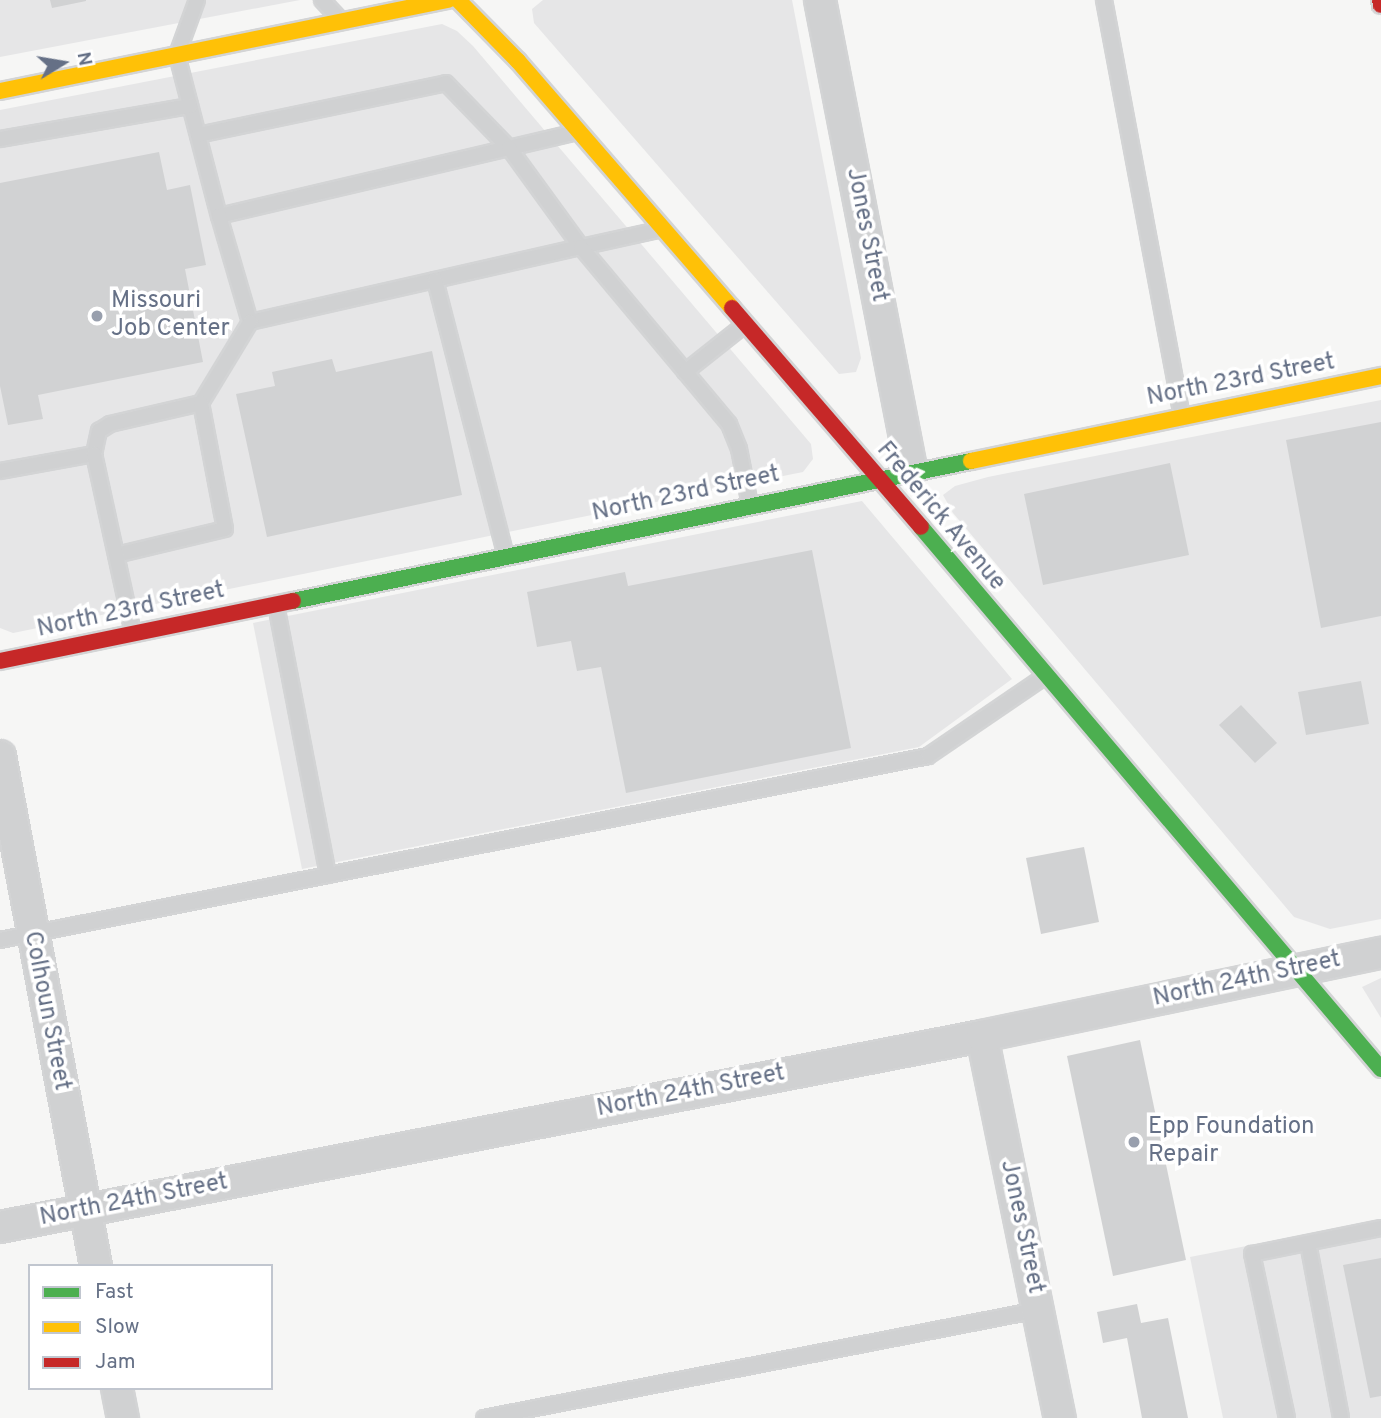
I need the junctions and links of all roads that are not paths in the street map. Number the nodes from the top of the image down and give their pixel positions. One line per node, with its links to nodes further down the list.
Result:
1 (197, 0): 10 (lane)
2 (322, 0): 9 (lane)
3 (449, 0): 9 (main road)
4 (458, 0): 13 (main road, Frederick Avenue)
5 (820, 0): 28 (street, Jones Street)
6 (1104, 0): 26 (lane)
7 (1380, 0): 8 (main road)
8 (1381, 5)
9 (344, 23): 10 (main road)
10 (177, 55): 11 (main road); 12 (lane)
11 (0, 91)
12 (190, 106): 14 (lane); 15 (lane)
13 (579, 132): 16 (lane); 18 (main road, Frederick Avenue)
14 (198, 135): 16 (lane); 17 (lane)
15 (0, 139)
16 (509, 148): 17 (lane); 19 (lane)
17 (219, 216): 21 (lane)
18 (662, 229): 19 (lane); 22 (main road, Frederick Avenue)
19 (581, 247): 20 (lane); 23 (lane)
20 (435, 280): 21 (lane); 33 (lane)
21 (250, 322): 25 (lane)
22 (744, 325): 23 (lane); 30 (main road, Frederick Avenue)
23 (685, 372): 31 (lane)
24 (1381, 376): 26 (main road, North 23rd Street)
25 (201, 404): 27 (lane); 32 (lane)
26 (1182, 417): 28 (main road, North 23rd Street)
27 (94, 454): 29 (lane); 32 (lane)
28 (911, 470): 30 (main road, North 23rd Street)
29 (0, 471)
30 (879, 478): 31 (main road, North 23rd Street); 37 (main road, Frederick Avenue)
31 (750, 505): 33 (main road, North 23rd Street)
32 (116, 555): 35 (lane)
33 (506, 556): 34 (main road, North 23rd Street)
34 (276, 604): 35 (main road, North 23rd Street); 39 (lane)
35 (133, 634): 36 (main road, North 23rd Street)
36 (0, 662)
37 (1044, 677): 39 (lane); 43 (main road, Frederick Avenue)
38 (0, 756): 40 (street, Colhoun Street)
39 (328, 875): 40 (lane)
40 (30, 934): 41 (lane); 46 (street, Colhoun Street)
41 (0, 940)
42 (1381, 953): 43 (street, North 24th Street)
43 (1295, 969): 44 (street, North 24th Street); 45 (main road, Frederick Avenue)
44 (982, 1036): 46 (street, North 24th Street); 51 (street, Jones Street)
45 (1381, 1069)
46 (86, 1210): 47 (street, North 24th Street); 50 (street, Colhoun Street)
47 (0, 1227)
48 (1381, 1228): 49 (lane)
49 (1308, 1243): 56 (lane); 57 (lane)
50 (96, 1264)
51 (1038, 1310): 54 (lane); 55 (street, Jones Street)
52 (117, 1390): 53 (street)
53 (123, 1418)
54 (484, 1418)
55 (1060, 1418)
56 (1287, 1418)
57 (1340, 1418)

